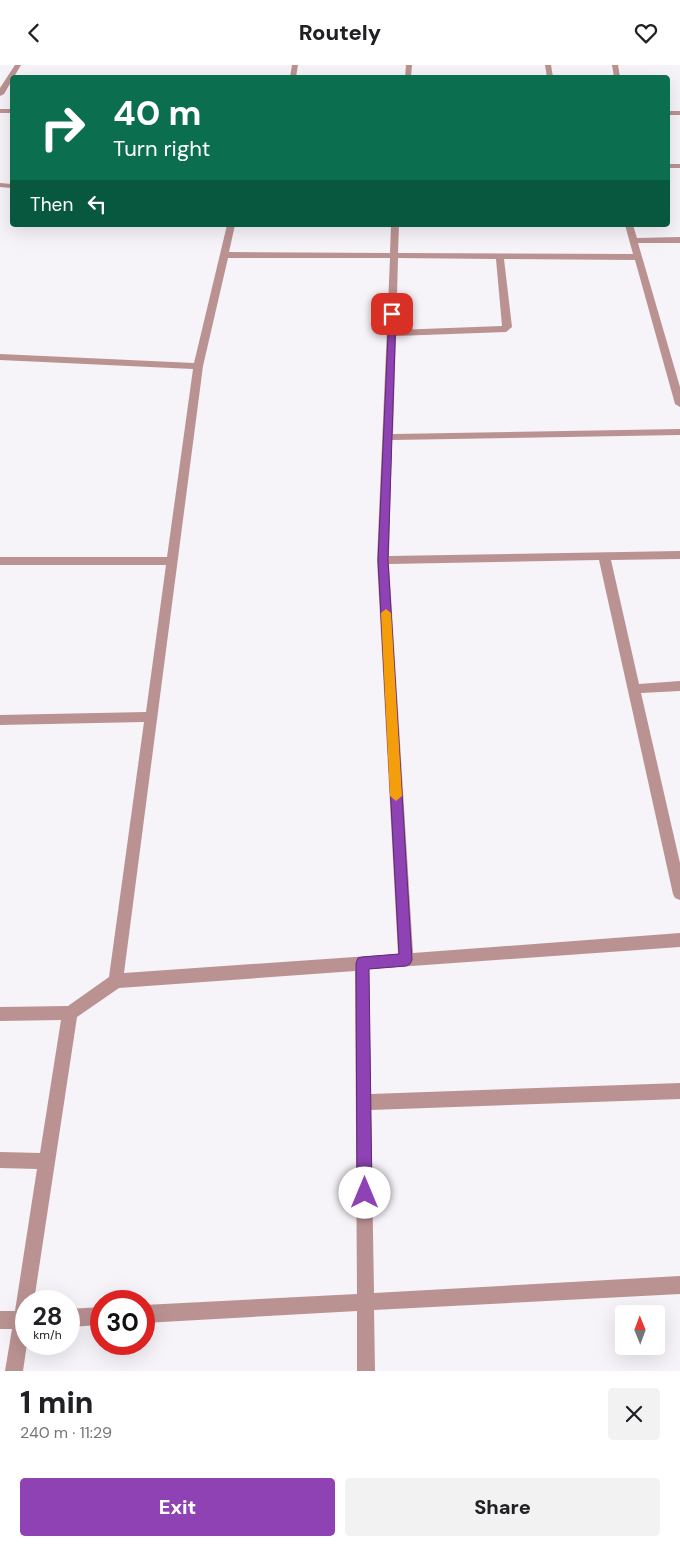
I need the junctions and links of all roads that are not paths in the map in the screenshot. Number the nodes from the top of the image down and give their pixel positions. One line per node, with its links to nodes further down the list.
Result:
1 (10, 78): 2 (street)
2 (0, 94)
3 (231, 227): 8 (street)
4 (395, 227): 9 (street)
5 (630, 227): 6 (street)
6 (634, 241): 7 (street); 11 (street)
7 (680, 241)
8 (224, 255): 9 (street); 14 (street)
9 (394, 257): 10 (street); 12 (street)
10 (500, 257): 11 (street); 12 (street)
11 (639, 257): 15 (street)
12 (391, 333): 17 (street)
13 (0, 357): 14 (street)
14 (198, 366): 22 (street)
15 (680, 405)
16 (680, 432): 17 (street)
17 (388, 437): 20 (street)
18 (680, 555): 19 (street)
19 (604, 556): 20 (street); 24 (street)
20 (383, 560): 29 (street)
21 (0, 561): 22 (street)
22 (171, 561): 25 (street)
23 (680, 685): 24 (street)
24 (634, 689): 27 (street)
25 (151, 717): 26 (street); 31 (street)
26 (0, 720)
27 (680, 894)
28 (680, 940): 29 (street)
29 (406, 960): 30 (street)
30 (362, 963): 31 (street); 35 (street)
31 (116, 981): 32 (street)
32 (70, 1013): 33 (street); 37 (street)
33 (0, 1015)
34 (680, 1091): 35 (street)
35 (364, 1102): 40 (street)
36 (0, 1160): 37 (street)
37 (46, 1161): 39 (street)
38 (680, 1285): 40 (street)
39 (28, 1290)
40 (366, 1302): 41 (street); 46 (street)
41 (155, 1313)
42 (0, 1320): 43 (street)
43 (15, 1320)
44 (17, 1355): 45 (street)
45 (14, 1371)
46 (366, 1371)

